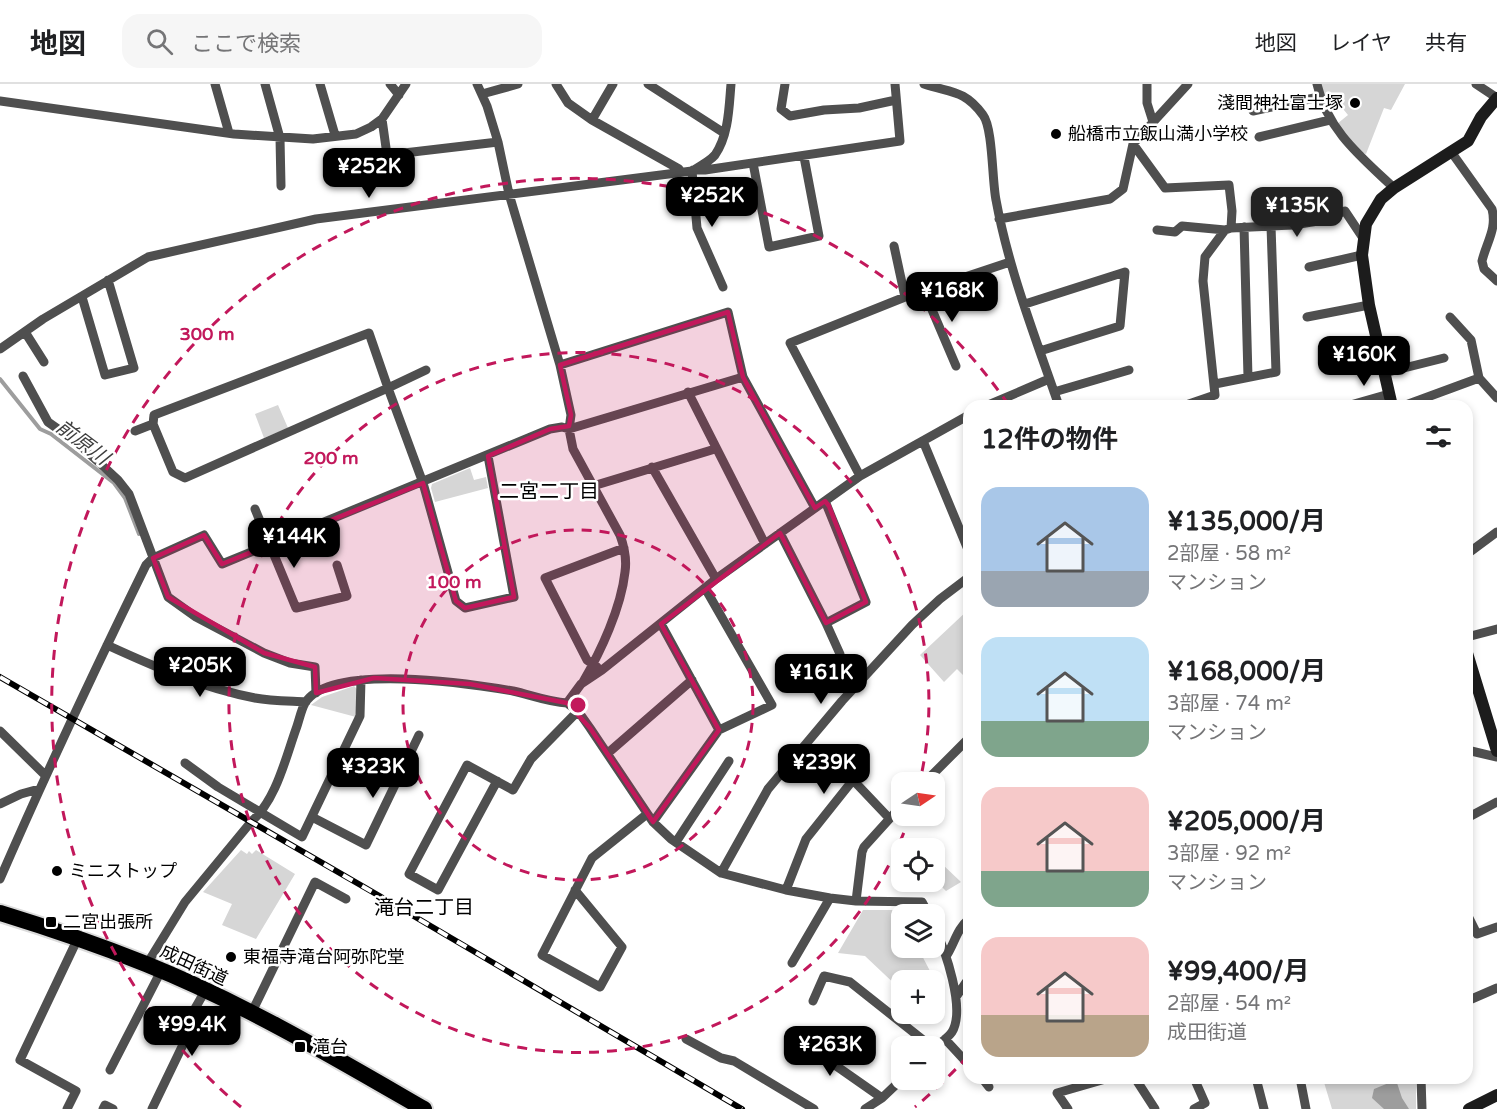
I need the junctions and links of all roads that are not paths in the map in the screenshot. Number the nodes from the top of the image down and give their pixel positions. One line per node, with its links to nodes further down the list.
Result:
1 (215, 84): 30 (street)
2 (265, 84): 34 (street)
3 (320, 84): 32 (street)
4 (390, 84): 20 (street)
5 (406, 84): 20 (street)
6 (477, 84): 19 (street)
7 (518, 84): 19 (street)
8 (556, 84): 27 (street)
9 (613, 84): 27 (street)
10 (648, 84): 31 (street)
11 (731, 84): 31 (street)
12 (785, 84): 23 (street)
13 (895, 84): 23 (street)
14 (924, 84): 45 (street)
15 (1147, 84): 29 (street)
16 (1188, 84): 29 (street)
17 (1317, 84): 21 (street)
18 (1476, 84): 22 (street)
19 (482, 94): 35 (street)
20 (399, 95): 26 (street)
21 (1319, 97): 25 (street); 28 (street)
22 (1497, 98): 37 (street)
23 (896, 100): 38 (street)
24 (0, 101): 30 (street)
25 (1253, 111)
26 (382, 119): 32 (street); 35 (street)
27 (592, 120): 41 (street)
28 (1330, 120): 33 (street); 43 (street)
29 (1153, 122): 36 (street)
30 (229, 133): 34 (street)
31 (724, 133): 40 (street)
32 (335, 135): 34 (street)
33 (1259, 137)
34 (280, 138): 42 (street)
35 (498, 142): 44 (street)
36 (1133, 144): 45 (street); 48 (street)
37 (1452, 153): 43 (street); 56 (street)
38 (804, 157): 39 (street); 39 (street)
39 (753, 163): 40 (street)
40 (692, 170): 41 (street); 57 (street)
41 (680, 173): 44 (street)
42 (281, 186)
43 (1394, 188): 50 (street)
44 (509, 194): 55 (street); 70 (street)
45 (999, 219): 53 (street)
46 (1271, 226): 47 (street); 50 (street); 77 (street)
47 (1244, 227): 48 (street); 77 (street)
48 (1228, 229): 49 (street); 80 (street)
49 (1157, 230)
50 (1363, 238): 52 (street)
51 (894, 246): 60 (street)
52 (1362, 255): 54 (street); 62 (street)
53 (1010, 262): 58 (street); 61 (street)
54 (1309, 267)
55 (108, 280): 59 (street); 59 (street)
56 (1497, 281)
57 (723, 287)
58 (924, 291): 60 (street); 71 (street)
59 (82, 297): 65 (street)
60 (905, 297): 98 (street)
61 (1024, 304): 67 (street); 67 (street)
62 (1369, 305): 63 (street); 74 (street)
63 (1307, 317)
64 (1450, 317): 78 (street)
65 (25, 332): 66 (street); 69 (street)
66 (0, 349)
67 (1040, 351): 79 (street)
68 (1444, 358): 74 (street)
69 (44, 362)
70 (560, 365): 76 (street); 92 (street)
71 (956, 366)
72 (1129, 369): 83 (street)
73 (426, 370): 81 (street)
74 (1384, 373): 88 (street)
75 (23, 376): 111 (street)
76 (743, 377): 82 (street); 102 (street)
77 (1248, 377): 80 (street)
78 (1479, 378): 84 (street); 89 (street)
79 (1049, 379): 83 (street); 85 (street)
80 (1215, 384): 87 (street)
81 (388, 388): 91 (street); 91 (street); 99 (street)
82 (688, 392): 92 (street); 95 (street)
83 (1054, 392): 86 (street)
84 (1497, 398)
85 (1003, 400)
86 (1057, 400)
87 (1202, 400)
88 (1391, 400)
89 (1419, 400)
90 (963, 418): 94 (street)
91 (153, 424): 93 (street)
92 (569, 429): 96 (street); 100 (street)
93 (135, 430)
94 (923, 441): 98 (street); 106 (street)
95 (715, 448): 97 (street); 107 (street)
96 (488, 456): 99 (street); 99 (street)
97 (652, 467): 100 (street); 113 (street)
98 (860, 476): 101 (street)
99 (423, 483): 108 (street)
100 (593, 486): 109 (street)
101 (825, 501): 102 (street); 116 (street)
102 (814, 508): 105 (street)
103 (255, 509): 108 (street)
104 (1497, 532): 110 (street)
105 (780, 533): 107 (street); 116 (street)
106 (963, 538)
107 (765, 544): 113 (street)
108 (269, 545): 111 (street); 112 (street)
109 (624, 548): 122 (street); 122 (street)
110 (1473, 550)
111 (153, 558): 120 (street); 128 (street)
112 (337, 565)
113 (716, 579): 115 (street)
114 (963, 582): 154 (street)
115 (705, 588): 117 (street); 132 (street)
116 (826, 623): 121 (street)
117 (661, 624): 123 (street); 126 (street)
118 (1497, 629): 119 (street)
119 (1473, 635)
120 (107, 645): 129 (street); 143 (street)
121 (840, 654)
122 (593, 664): 123 (street); 127 (street)
123 (602, 670): 127 (street)
124 (1473, 673): 137 (street)
125 (361, 680): 128 (street); 130 (street); 150 (street)
126 (692, 680): 132 (street); 138 (street)
127 (582, 684): 130 (street)
128 (316, 693): 129 (street)
129 (306, 702): 148 (street)
130 (567, 703): 131 (street)
131 (578, 711): 138 (street); 144 (street)
132 (719, 730): 151 (street)
133 (0, 731): 143 (street)
134 (419, 735): 150 (street)
135 (963, 744): 142 (street)
136 (1473, 751): 139 (street)
137 (1497, 751)
138 (608, 753): 151 (street)
139 (1497, 757)
140 (729, 761): 153 (street)
141 (184, 762): 148 (street)
142 (935, 772)
143 (45, 776): 145 (street)
144 (496, 781): 144 (street)
145 (39, 789): 147 (street); 155 (street)
146 (1497, 802): 149 (street)
147 (0, 804)
148 (262, 813): 150 (street); 170 (street)
149 (1473, 815)
150 (312, 817)
151 (650, 818): 153 (street); 156 (street)
152 (889, 818): 157 (street); 160 (street)
153 (676, 842): 154 (street)
154 (721, 873): 157 (street)
155 (0, 879)
156 (575, 890): 156 (street)
157 (786, 890): 158 (street)
158 (830, 898): 160 (street); 169 (street)
159 (346, 899): 177 (street)
160 (856, 902): 161 (street)
161 (923, 904)
162 (0, 913): 166 (highway, 成田街道)
163 (963, 924): 168 (street)
164 (1473, 926): 165 (street)
165 (1497, 927)
166 (78, 938): 170 (highway, 成田街道); 195 (street)
167 (945, 951): 168 (street)
168 (947, 955): 174 (street)
169 (792, 963)
170 (154, 967): 173 (highway, 成田街道); 183 (street)
171 (963, 987): 174 (street)
172 (1497, 988): 175 (street)
173 (205, 991): 177 (highway, 成田街道); 198 (street)
174 (956, 997): 181 (street)
175 (1473, 998)
176 (813, 1001): 179 (street)
177 (251, 1014): 199 (highway, 成田街道)
178 (792, 1035): 194 (street)
179 (919, 1036)
180 (686, 1039): 200 (street)
181 (945, 1039): 182 (street)
182 (963, 1058)
183 (110, 1070)
184 (987, 1084): 191 (street)
185 (1088, 1084): 202 (street)
186 (1139, 1084): 203 (street)
187 (1197, 1084): 204 (street)
188 (1258, 1084): 205 (street)
189 (1301, 1084): 206 (street)
190 (1421, 1084): 207 (street)
191 (989, 1087)
192 (891, 1089): 194 (street)
193 (1497, 1095): 208 (street)
194 (882, 1098): 201 (street)
195 (67, 1109)
196 (103, 1109): 197 (street)
197 (113, 1109)
198 (152, 1109)
199 (424, 1109)
200 (814, 1109)
201 (866, 1109)
202 (1068, 1109)
203 (1155, 1109)
204 (1194, 1109)
205 (1264, 1109)
206 (1306, 1109)
207 (1422, 1109)
208 (1469, 1109)

